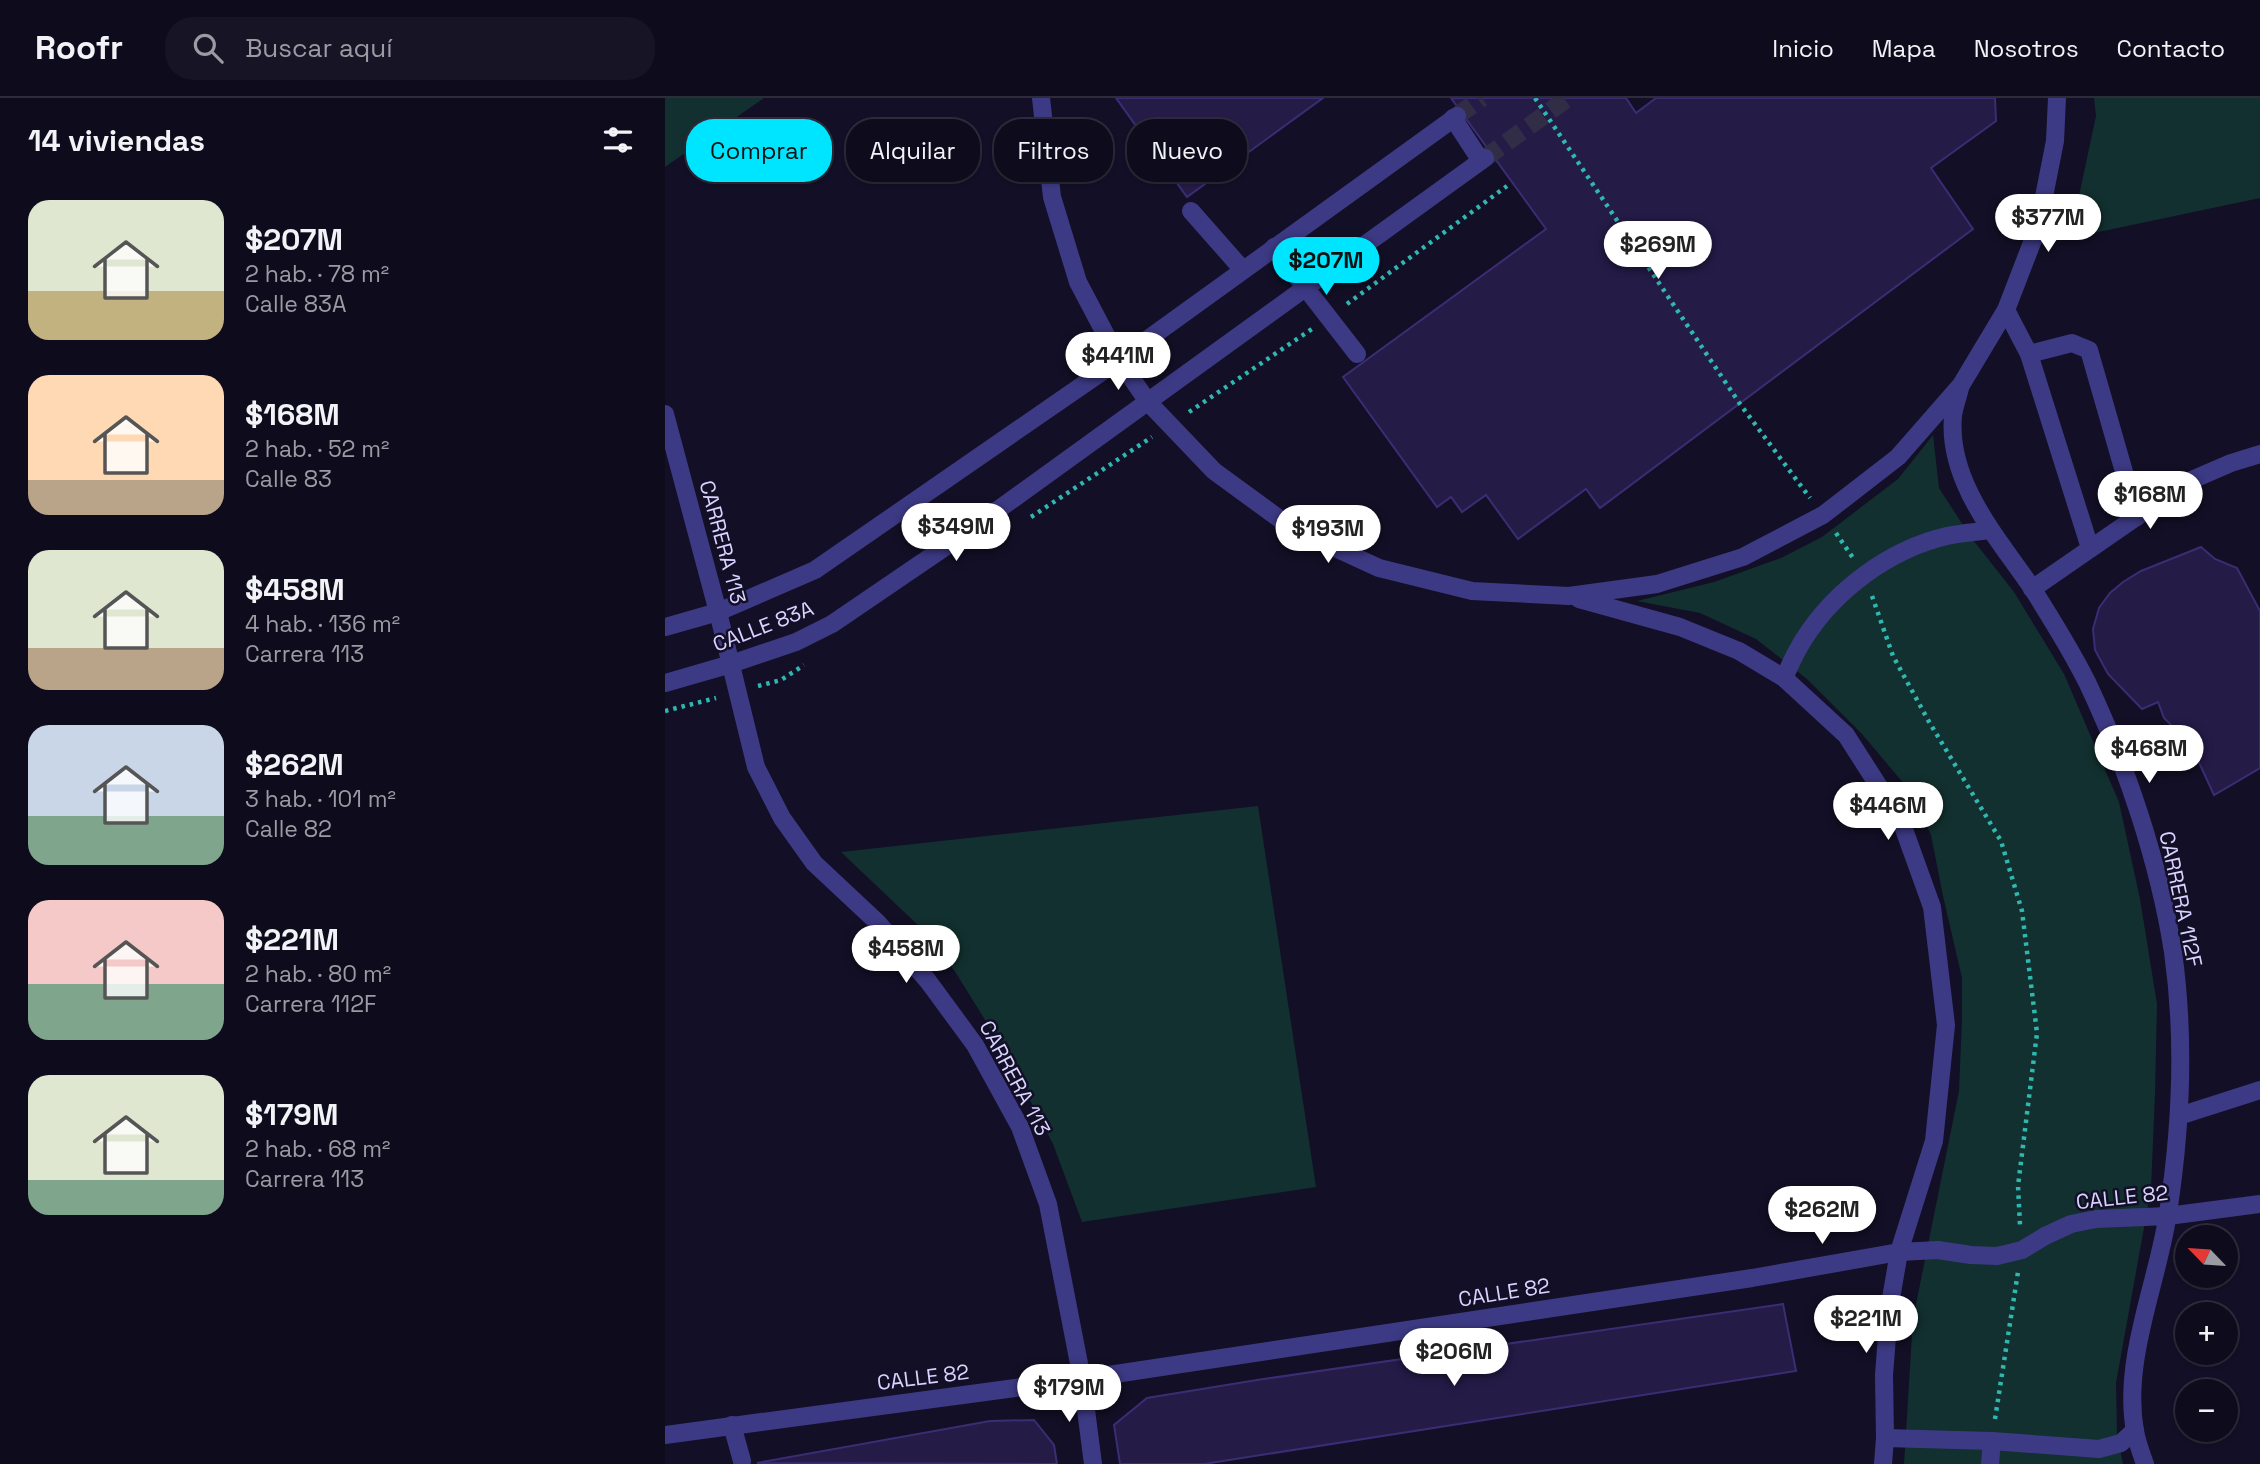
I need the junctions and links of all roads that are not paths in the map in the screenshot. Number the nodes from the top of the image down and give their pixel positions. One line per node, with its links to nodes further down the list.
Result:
1 (1041, 98): 10 (street)
2 (2057, 98): 7 (street)
3 (1191, 211): 5 (street)
4 (1274, 247): 5 (street, CALLE 83A); 6 (street); 6 (street, CALLE 83A)
5 (1243, 270): 10 (street, CALLE 83A)
6 (1305, 288): 8 (street); 12 (street, CALLE 83A)
7 (2006, 310): 9 (street); 11 (street)
8 (1357, 354)
9 (2029, 354): 15 (street); 17 (street)
10 (1119, 360): 12 (street); 20 (street, CALLE 83A)
11 (1961, 385): 16 (street, CARRERA 112F); 19 (street)
12 (1148, 402): 19 (street); 22 (street, CALLE 83A)
13 (665, 414): 20 (street, CARRERA 113)
14 (2260, 454): 15 (street)
15 (2137, 517): 17 (street)
16 (1990, 530): 18 (street, CARRERA 112F); 23 (street)
17 (2090, 548): 18 (street)
18 (2032, 589): 26 (street, CARRERA 112F)
19 (1569, 596): 23 (street)
20 (718, 612): 21 (street, CALLE 83A); 22 (street, CARRERA 113)
21 (665, 627)
22 (731, 664): 24 (street, CALLE 83A); 30 (street, CARRERA 113)
23 (1784, 678): 29 (street)
24 (665, 683)
25 (2260, 1090): 26 (street)
26 (2179, 1116): 28 (street, CARRERA 112F)
27 (2260, 1204): 28 (street, CALLE 82)
28 (2168, 1216): 29 (street, CALLE 82); 32 (street, CARRERA 112F)
29 (1899, 1252): 30 (street, CALLE 82); 34 (street)
30 (1082, 1379): 31 (street, CALLE 82); 37 (street, CARRERA 113)
31 (731, 1424): 33 (street, CALLE 82); 36 (street)
32 (2135, 1430): 35 (street); 40 (street, CARRERA 112F)
33 (665, 1435)
34 (1885, 1438): 35 (street); 38 (street)
35 (1992, 1441): 39 (street)
36 (742, 1461)
37 (1093, 1464)
38 (1883, 1464)
39 (1990, 1464)
40 (2145, 1464)

